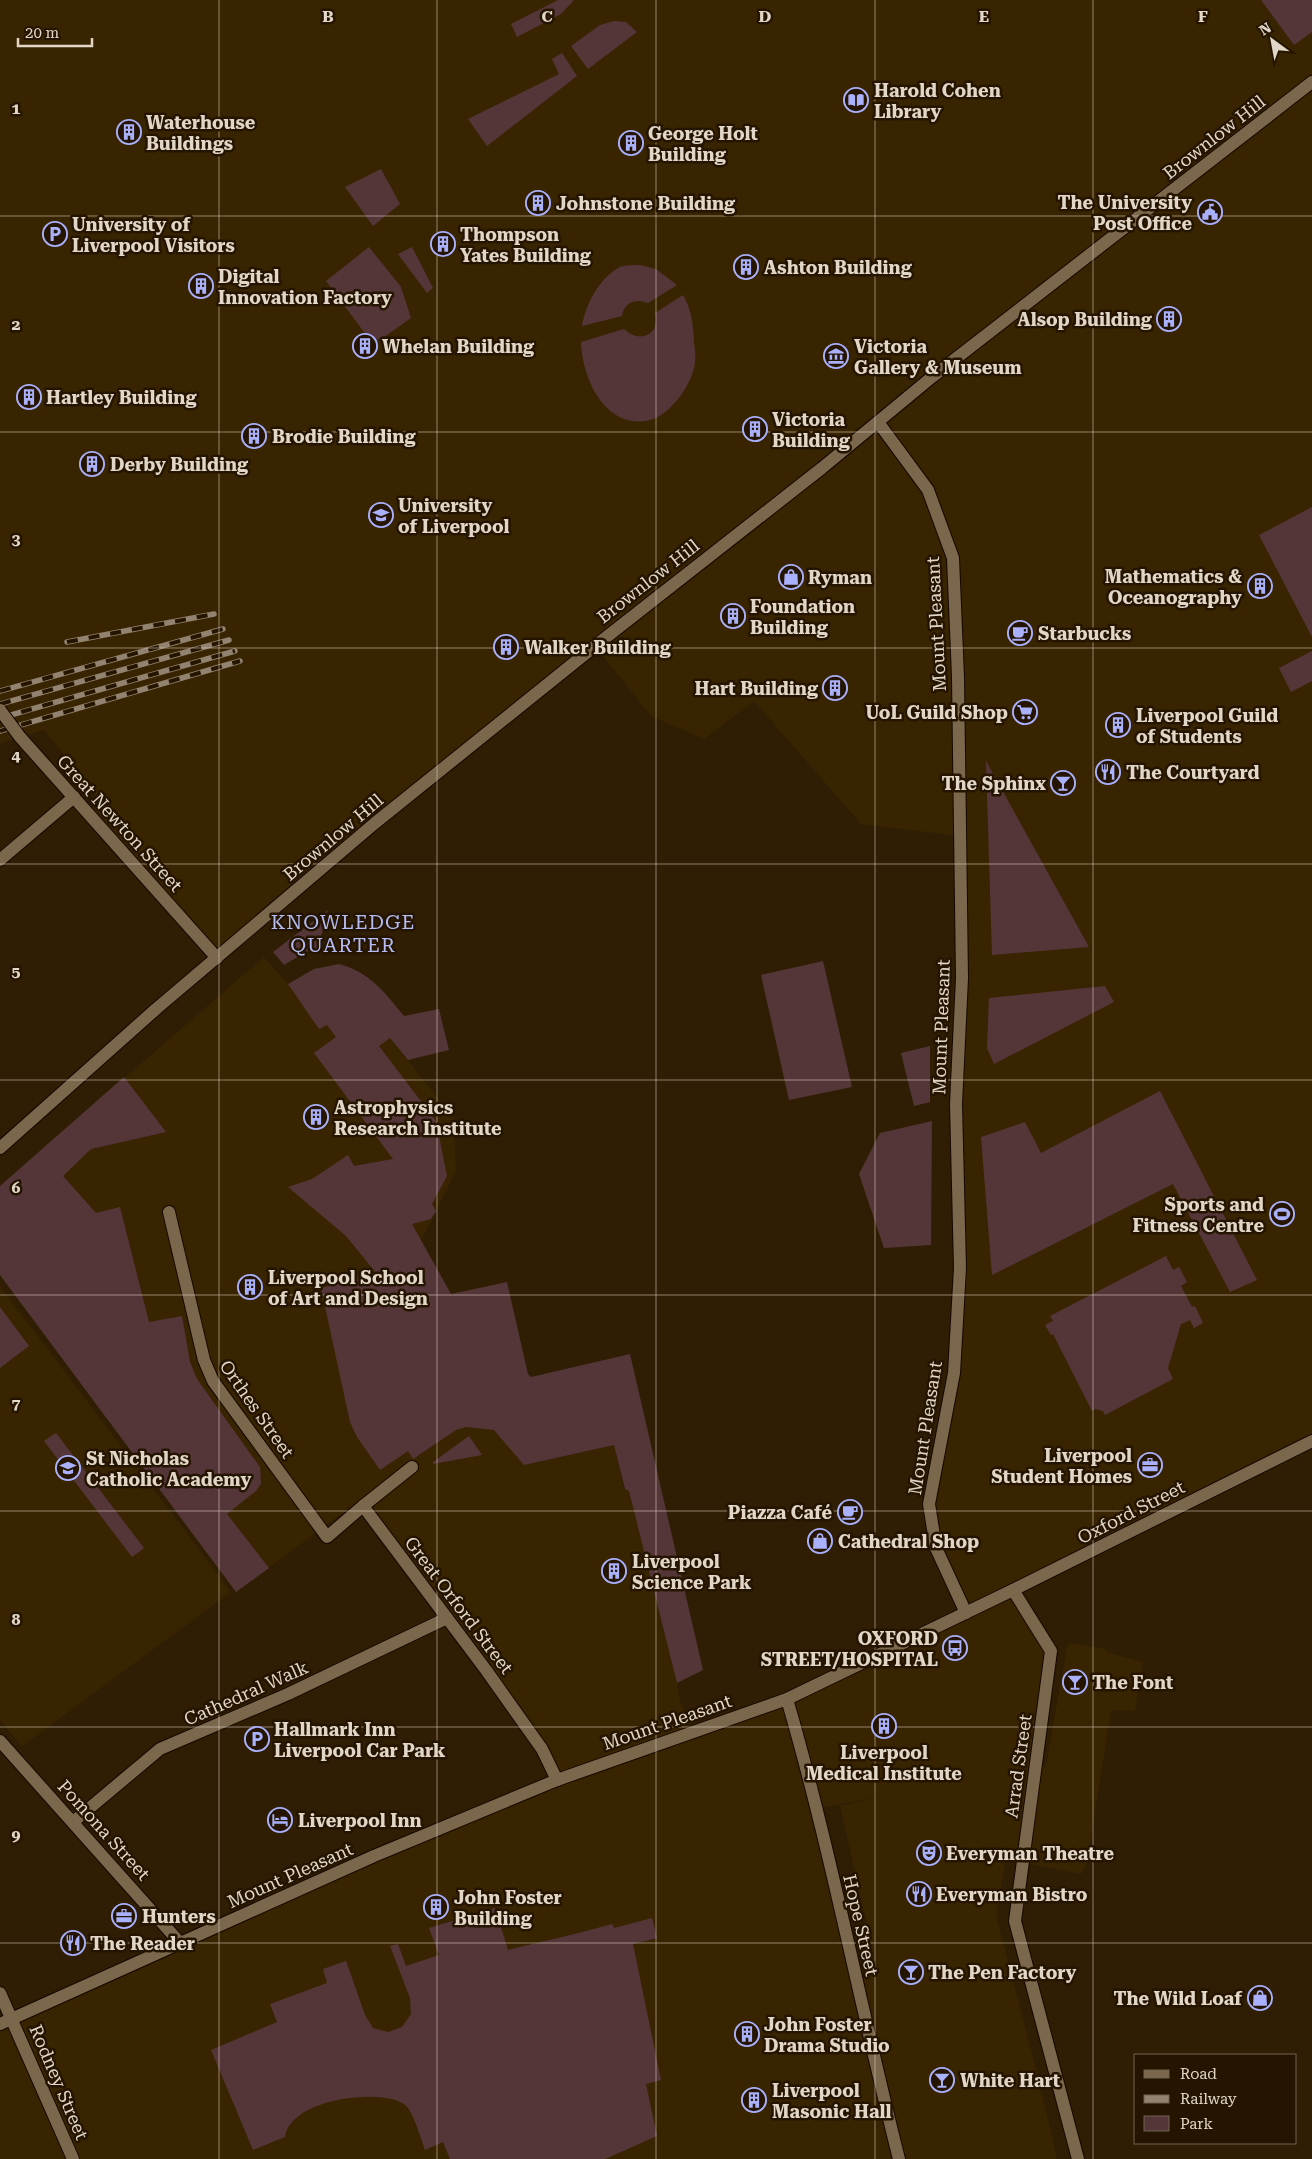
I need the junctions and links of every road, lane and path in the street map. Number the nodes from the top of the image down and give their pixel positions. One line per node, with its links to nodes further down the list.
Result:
1 (1312, 82): 2 (street, Brownlow Hill)
2 (878, 422): 6 (street, Brownlow Hill); 13 (street, Mount Pleasant)
3 (0, 710): 4 (street, Great Newton Street, bridge)
4 (74, 797): 5 (street); 6 (street, Great Newton Street)
5 (0, 860)
6 (216, 958): 7 (street, Brownlow Hill)
7 (0, 1148)
8 (169, 1212): 11 (street, Orthes Street)
9 (1312, 1441): 12 (street, Oxford Street)
10 (412, 1467): 11 (street)
11 (363, 1506): 14 (street, Great Orford Street)
12 (1013, 1590): 13 (street, Oxford Street); 25 (street, Arrad Street)
13 (966, 1613): 15 (street, Mount Pleasant)
14 (448, 1618): 17 (street, Great Orford Street); 18 (street, Cathedral Walk)
15 (787, 1699): 17 (street, Mount Pleasant); 24 (street, Hope Street)
16 (0, 1741): 18 (street, Pomona Street)
17 (557, 1780): 19 (street, Mount Pleasant)
18 (74, 1822): 19 (street, Pomona Street)
19 (181, 1944): 21 (street, Mount Pleasant)
20 (0, 1993): 21 (street, Rodney Street)
21 (12, 2018): 22 (street, Mount Pleasant); 23 (street, Rodney Street)
22 (0, 2024)
23 (73, 2159)
24 (899, 2159)
25 (1078, 2159)

